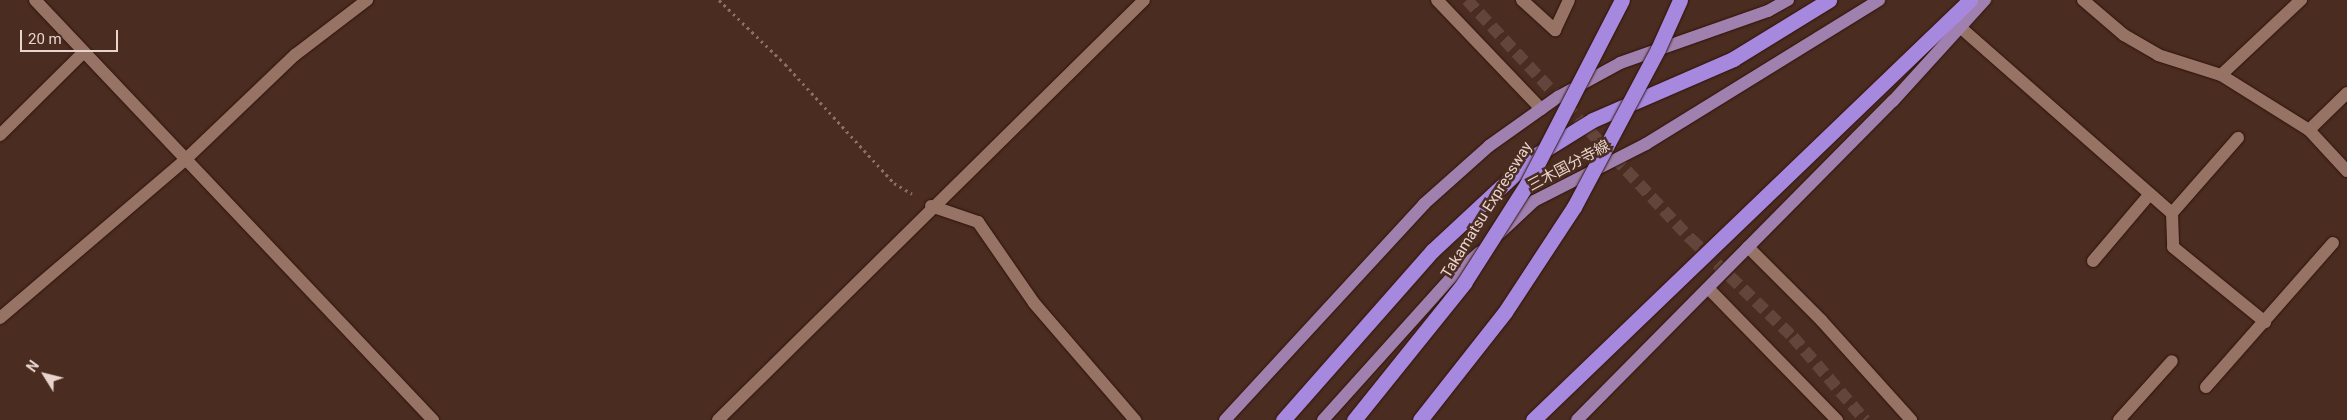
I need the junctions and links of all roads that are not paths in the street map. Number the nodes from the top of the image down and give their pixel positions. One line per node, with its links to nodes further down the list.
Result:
1 (35, 0): 17 (street)
2 (367, 0): 24 (street)
3 (1144, 0): 27 (street)
4 (1437, 0): 20 (street)
5 (1522, 0): 6 (street)
6 (1568, 0)
7 (1622, 0): 43 (highway, Takamatsu Expressway, bridge)
8 (1680, 0): 44 (highway, bridge)
9 (1788, 0): 20 (main road)
10 (1829, 0): 41 (highway)
11 (1879, 0): 42 (main road, 三木国分寺線)
12 (1970, 0): 45 (highway)
13 (1985, 0): 16 (main road)
14 (2082, 0): 18 (street)
15 (2301, 0): 18 (street)
16 (1960, 27): 26 (street); 30 (main road)
17 (84, 52): 22 (street); 24 (street)
18 (2221, 75): 21 (street)
19 (2347, 93): 21 (street)
20 (1541, 109): 40 (main road)
21 (2309, 130): 25 (street)
22 (0, 135)
23 (2238, 138): 28 (street)
24 (186, 159): 33 (street); 37 (street)
25 (2347, 171)
26 (2150, 194): 28 (street); 31 (street)
27 (931, 206): 38 (street); 39 (street)
28 (2172, 213): 34 (street)
29 (2333, 243): 34 (street)
30 (1748, 247): 32 (main road); 48 (street)
31 (2093, 261)
32 (1708, 288): 46 (main road); 47 (street)
33 (0, 318)
34 (2265, 322): 36 (street)
35 (2172, 361): 49 (street)
36 (2206, 387)
37 (434, 420)
38 (718, 420)
39 (1135, 420)
40 (1225, 420)
41 (1283, 420)
42 (1323, 420)
43 (1354, 420)
44 (1420, 420)
45 (1533, 420)
46 (1577, 420)
47 (1837, 420)
48 (1911, 420)
49 (2119, 420)

